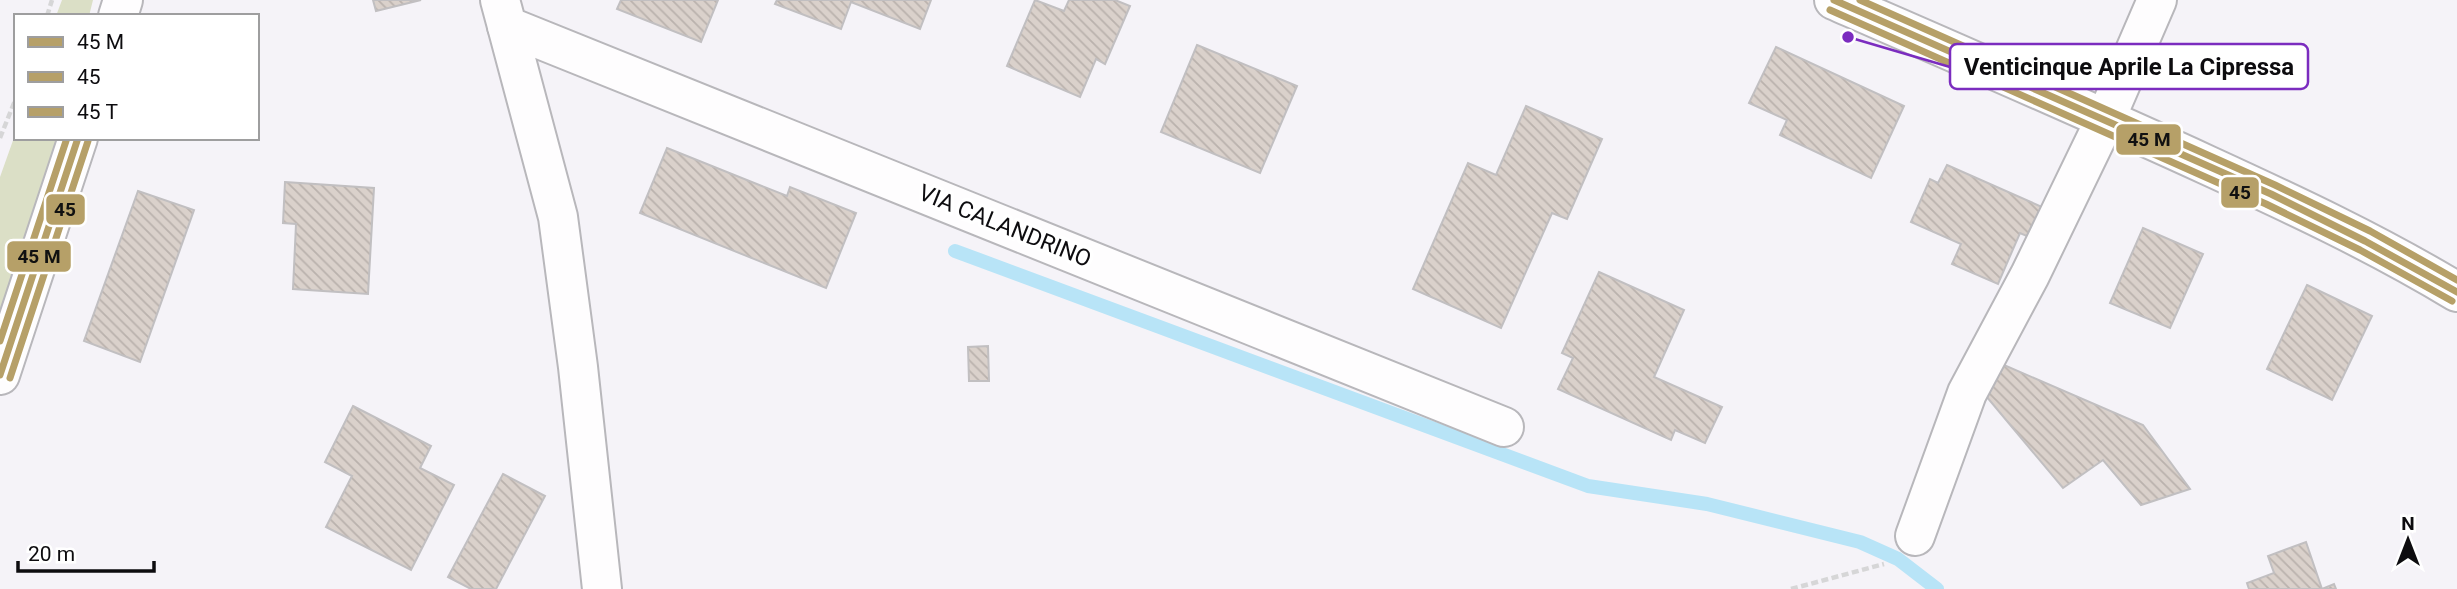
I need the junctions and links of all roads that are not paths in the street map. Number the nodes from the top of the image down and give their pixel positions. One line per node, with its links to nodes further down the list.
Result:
1 (1834, 0): 4 (street)
2 (2157, 0): 4 (street)
3 (503, 13): 8 (street, VIA CALANDRINO); 10 (street, VIA CALANDRINO)
4 (2105, 118): 6 (street); 9 (street)
5 (77, 140): 7 (street)
6 (2457, 292)
7 (0, 375)
8 (1504, 427)
9 (1915, 536)
10 (602, 589)

